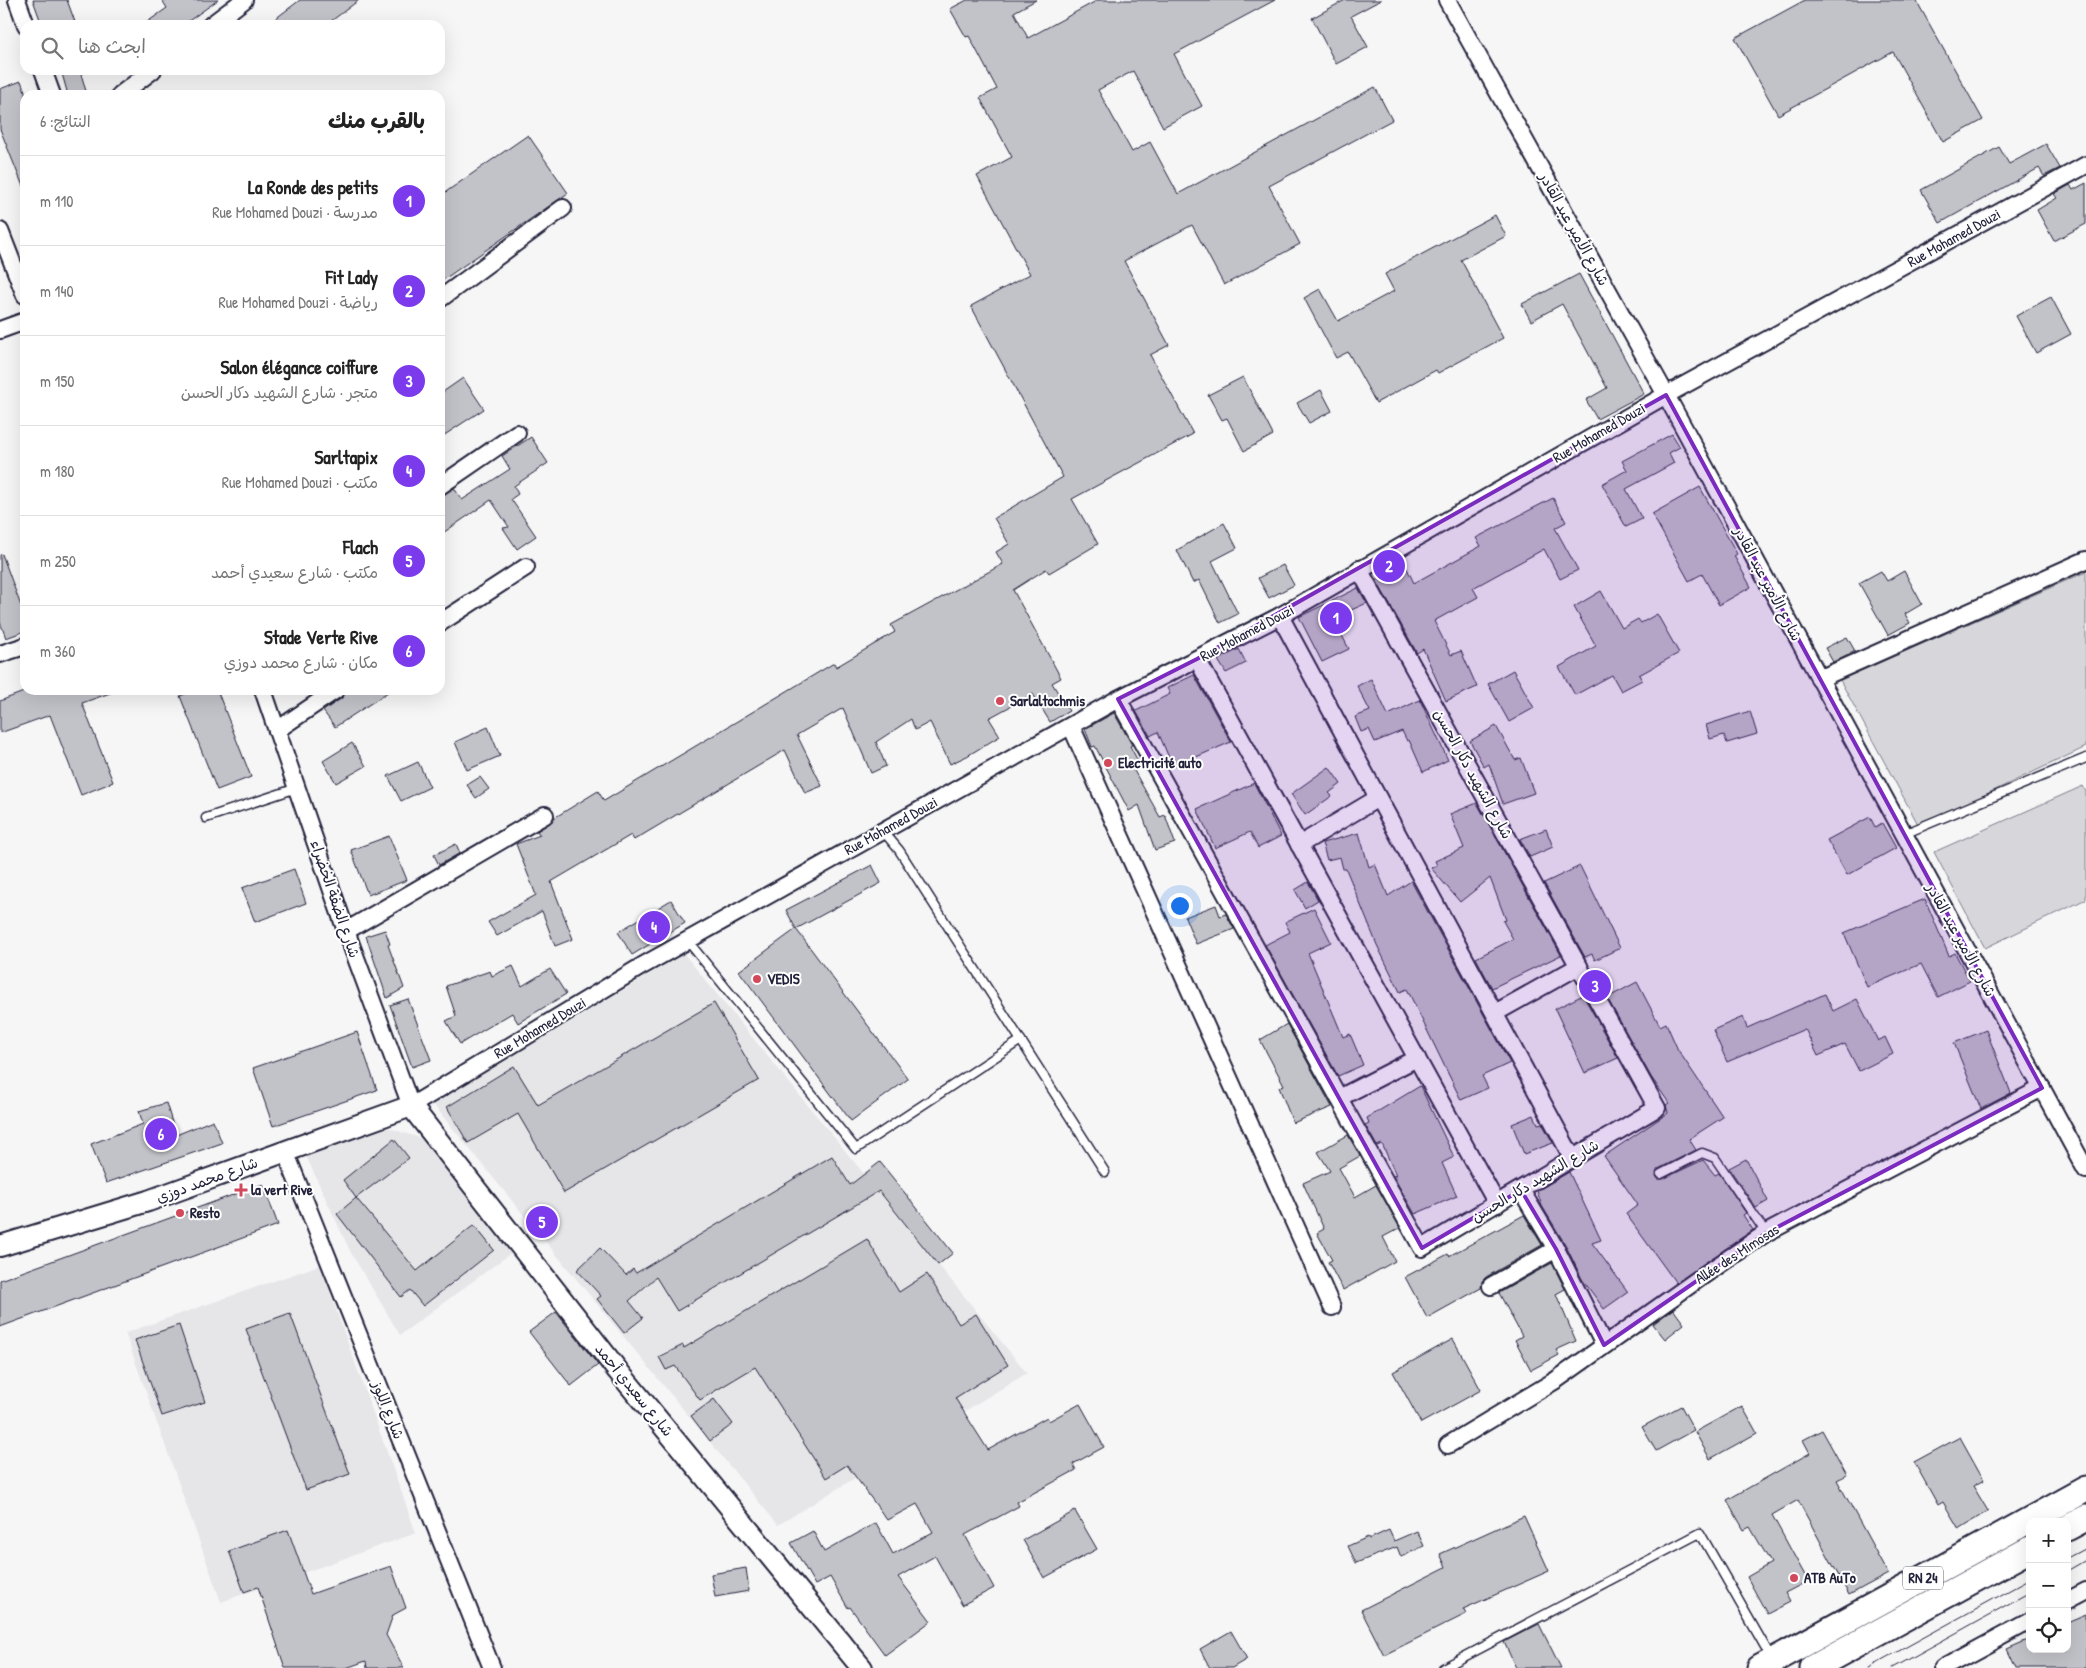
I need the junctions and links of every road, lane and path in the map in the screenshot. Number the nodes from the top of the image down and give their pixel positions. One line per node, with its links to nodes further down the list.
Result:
1 (17, 0): 4 (street)
2 (244, 0): 5 (street)
3 (1447, 0): 17 (street, شارع الأمير عبد القادر)
4 (24, 20)
5 (218, 20)
6 (45, 75): 8 (street)
7 (146, 75): 9 (street)
8 (50, 90)
9 (127, 90)
10 (2086, 166): 17 (street, Rue Mohamed Douzi)
11 (563, 208): 14 (street)
12 (0, 231): 13 (street)
13 (20, 282)
14 (445, 295)
15 (20, 322): 16 (street)
16 (0, 330)
17 (1666, 394): 22 (street, Rue Mohamed Douzi); 28 (street, شارع الأمير عبد القادر)
18 (517, 433): 19 (street)
19 (445, 483)
20 (2086, 560): 28 (street)
21 (526, 567): 24 (street)
22 (1359, 569): 23 (street, Rue Mohamed Douzi); 44 (street, شارع الشهيد دكار الحسن)
23 (1280, 616): 27 (street, Rue Mohamed Douzi); 36 (street)
24 (445, 620)
25 (20, 648): 26 (street)
26 (0, 654)
27 (1197, 659): 31 (street, Rue Mohamed Douzi); 41 (street)
28 (1819, 678): 40 (street, شارع الأمير عبد القادر)
29 (265, 695): 33 (street, شارع الضفة الخضراء)
30 (329, 695): 33 (street)
31 (1118, 699): 32 (street, Rue Mohamed Douzi); 49 (street, شارع الشهيد دكار الحسن)
32 (1071, 726): 39 (street, Rue Mohamed Douzi); 62 (street)
33 (277, 730): 35 (street, شارع الضفة الخضراء)
34 (2086, 758): 40 (lane)
35 (297, 788): 38 (lane); 42 (street, شارع الضفة الخضراء)
36 (1378, 798): 41 (street); 45 (street)
37 (544, 815): 42 (street)
38 (206, 818)
39 (884, 831): 43 (street, Rue Mohamed Douzi); 46 (lane)
40 (1904, 834): 48 (street, شارع الأمير عبد القادر)
41 (1299, 845): 47 (street)
42 (346, 931): 50 (street, شارع الضفة الخضراء)
43 (687, 940): 46 (lane); 50 (street, Rue Mohamed Douzi)
44 (1579, 966): 45 (street); 52 (street, شارع الشهيد دكار الحسن)
45 (1495, 1013): 52 (street)
46 (1021, 1040): 54 (lane)
47 (1417, 1058): 49 (street); 57 (street)
48 (2042, 1088): 53 (street, شارع الأمير عبد القادر); 58 (street, Allée des Mimosas)
49 (1339, 1098): 57 (street, شارع الشهيد دكار الحسن)
50 (412, 1106): 51 (street, شارع محمد دوزي); 74 (street, شارع سعيدي أحمد)
51 (285, 1151): 59 (street, شارع محمد دوزي); 73 (street, شارع اللوز)
52 (1574, 1159): 56 (street, شارع الشهيد دكار الحسن)
53 (2086, 1170)
54 (1104, 1172)
55 (1661, 1174): 58 (lane)
56 (1521, 1190): 57 (street, شارع الشهيد دكار الحسن); 60 (street)
57 (1497, 1204)
58 (1766, 1233): 63 (street, Allée des Mimosas)
59 (0, 1246)
60 (1556, 1249): 61 (street); 63 (street)
61 (1492, 1286)
62 (1332, 1307)
63 (1604, 1345): 64 (street, Allée des Mimosas)
64 (1448, 1445)
65 (2086, 1489): 72 (main road, RN 24)
66 (2086, 1518): 67 (main road)
67 (2071, 1526)
68 (2026, 1551): 76 (main road, RN 24)
69 (2086, 1590): 70 (street)
70 (2071, 1599)
71 (2026, 1623): 77 (street)
72 (1766, 1664): 75 (lane)
73 (492, 1668)
74 (862, 1668)
75 (1443, 1668)
76 (1814, 1668)
77 (1944, 1668)

